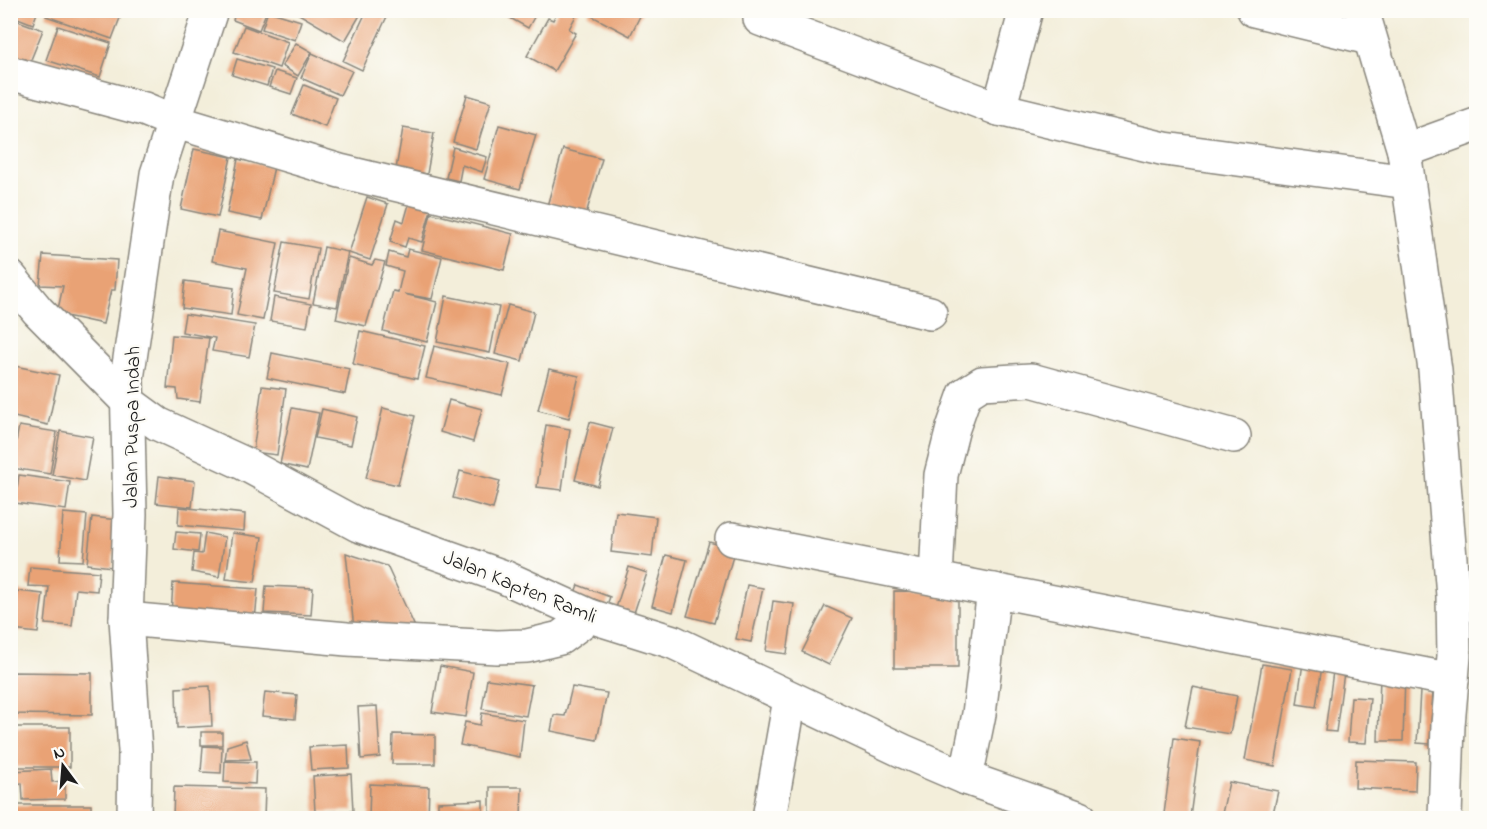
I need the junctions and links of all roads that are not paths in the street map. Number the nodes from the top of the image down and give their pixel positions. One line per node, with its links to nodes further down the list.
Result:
1 (211, 10): 8 (street, Jalan Puspa Indah)
2 (1026, 10): 7 (street)
3 (1254, 10): 5 (street)
4 (760, 19): 7 (street)
5 (1366, 24): 10 (street)
6 (10, 73): 8 (street)
7 (999, 109): 10 (street)
8 (173, 121): 12 (street); 13 (street, Jalan Puspa Indah)
9 (1476, 125): 10 (street)
10 (1406, 167): 20 (street)
11 (10, 277): 13 (street, Jalan Kapten Ramli)
12 (930, 313)
13 (128, 402): 18 (street, Jalan Kapten Ramli); 19 (street, Jalan Puspa Indah)
14 (1234, 436): 16 (street)
15 (732, 539): 16 (street)
16 (936, 579): 17 (street)
17 (994, 590): 20 (street); 22 (street)
18 (590, 616): 19 (street); 21 (street, Jalan Kapten Ramli)
19 (126, 619): 23 (street, Jalan Puspa Indah)
20 (1452, 680): 26 (street)
21 (790, 699): 22 (street, Jalan Kapten Ramli); 24 (street)
22 (966, 778): 25 (street, Jalan Kapten Ramli)
23 (134, 819)
24 (769, 819)
25 (1080, 819)
26 (1445, 819)

